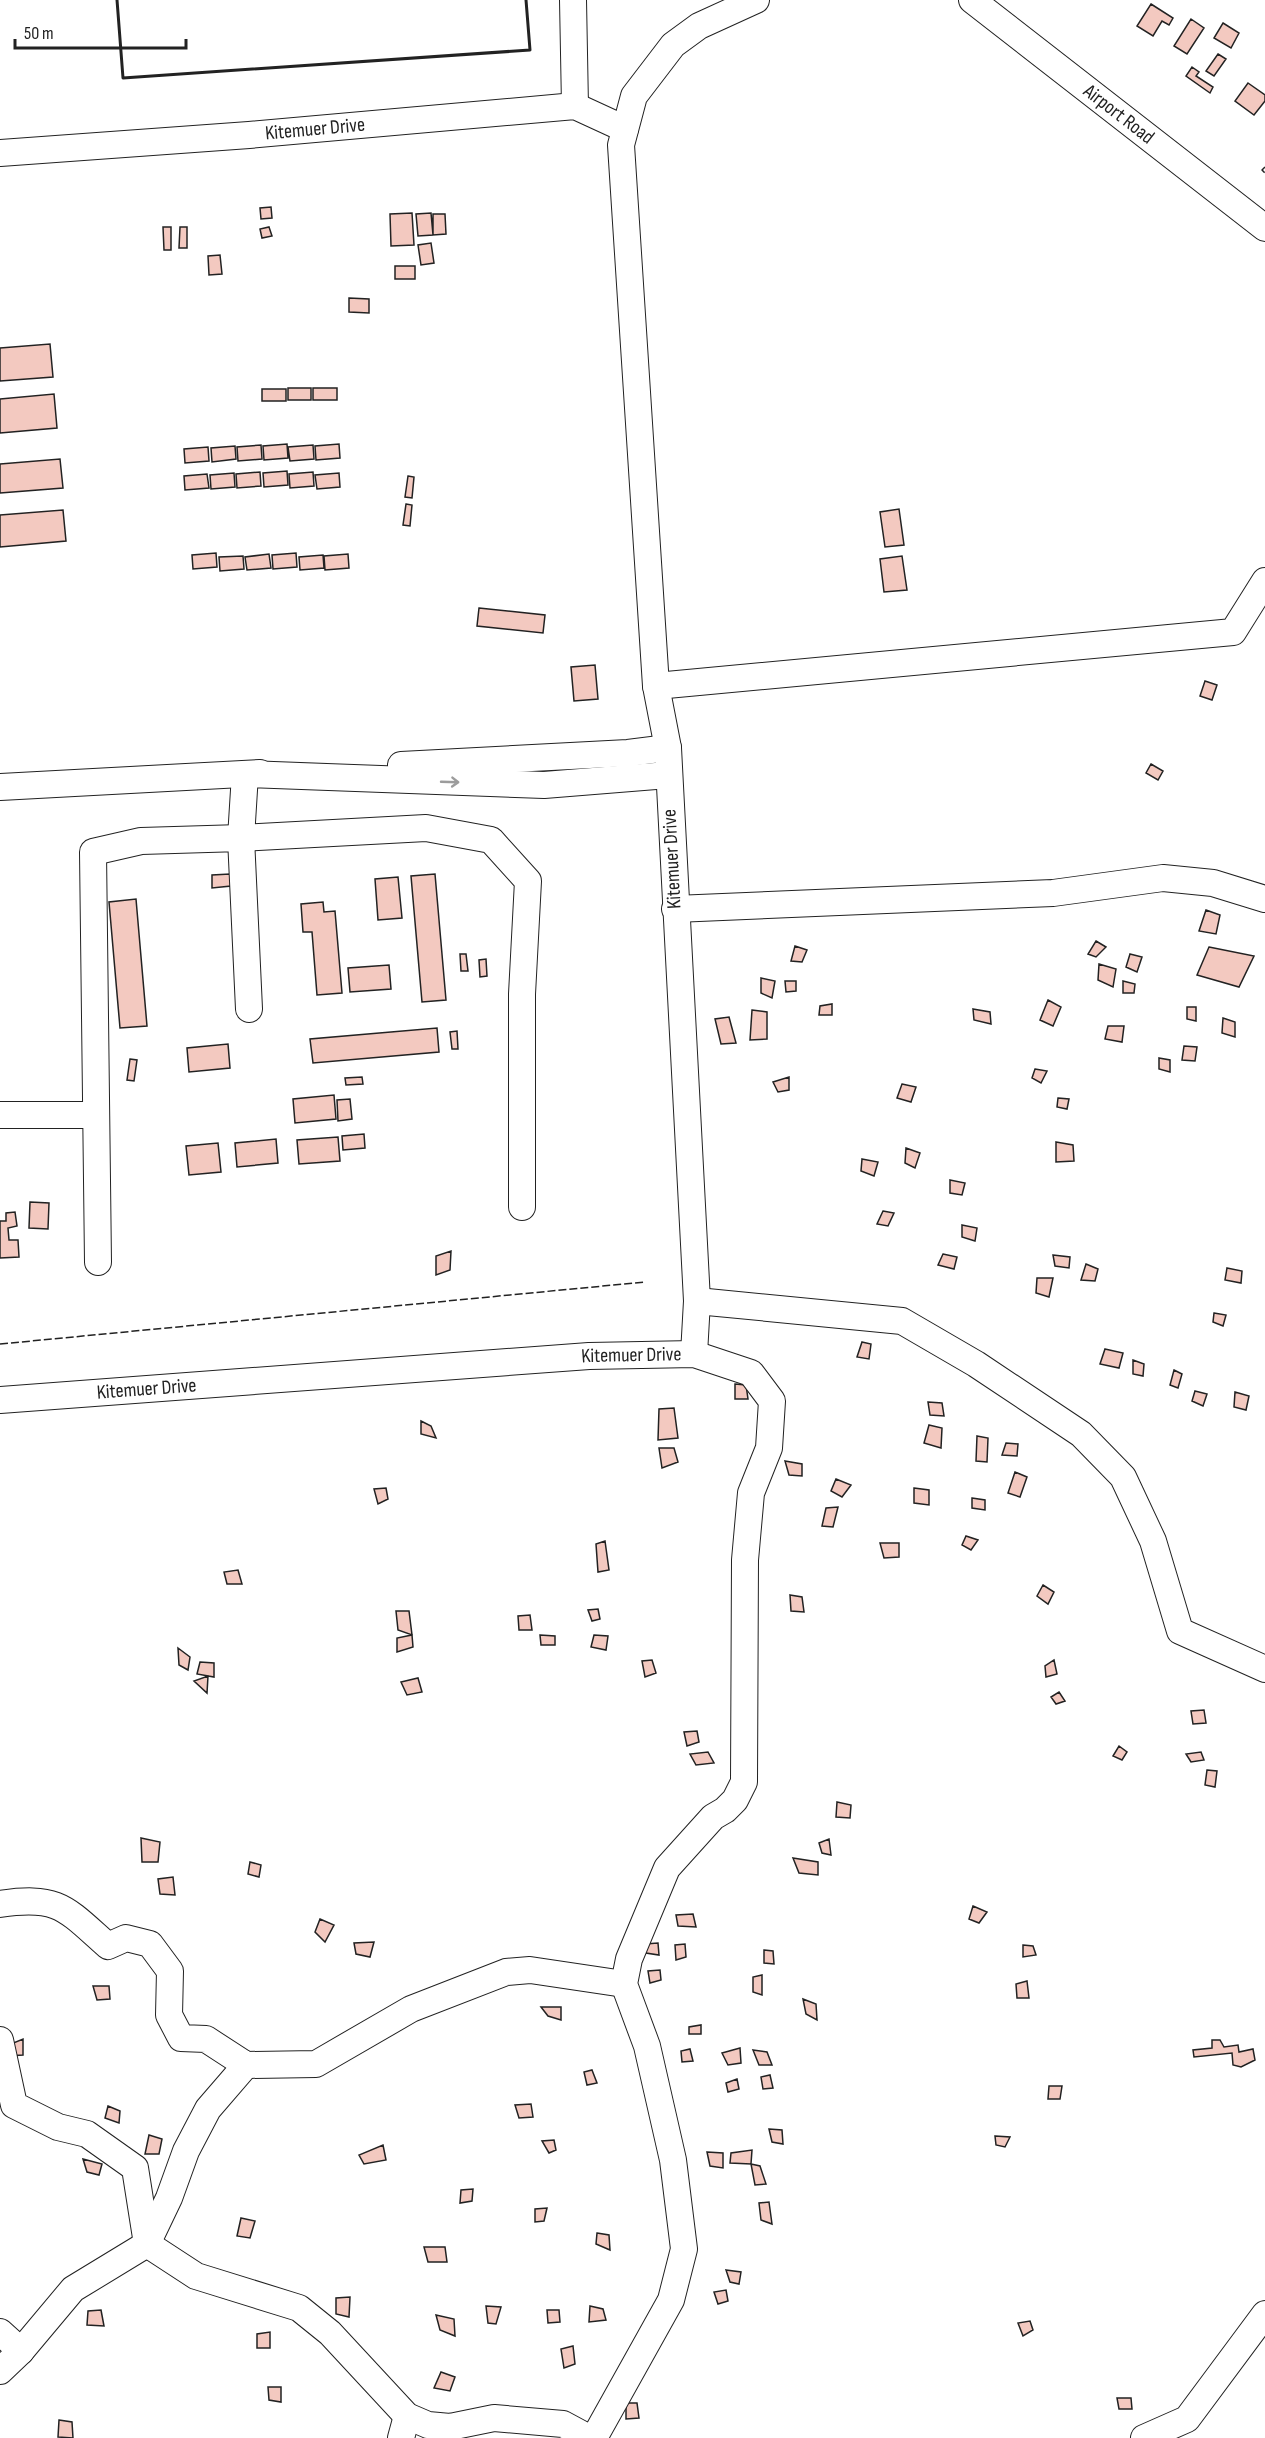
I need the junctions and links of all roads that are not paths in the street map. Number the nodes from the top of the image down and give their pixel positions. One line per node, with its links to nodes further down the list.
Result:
1 (573, 0): 4 (street)
2 (756, 0): 5 (street, Kitemuer Drive)
3 (972, 0): 7 (street, Airport Road)
4 (575, 106): 5 (street, Kitemuer Drive); 6 (street, Kitemuer Drive)
5 (625, 129): 9 (street, Kitemuer Drive)
6 (0, 153)
7 (1265, 228)
8 (1265, 581): 9 (street)
9 (656, 686): 10 (street, Kitemuer Drive)
10 (668, 748): 11 (street); 12 (street, Kitemuer Drive)
11 (245, 774): 12 (street, one-way to 12); 13 (street); 14 (street)
12 (668, 775): 16 (street, Kitemuer Drive)
13 (0, 787)
14 (241, 838): 17 (street); 19 (street); 20 (street)
15 (1265, 899): 16 (street)
16 (675, 909): 22 (street, Kitemuer Drive)
17 (249, 1009)
18 (0, 1115): 19 (street)
19 (96, 1115): 21 (street)
20 (522, 1207)
21 (98, 1262)
22 (697, 1301): 23 (street, Kitemuer Drive); 25 (street)
23 (694, 1354): 24 (street, Kitemuer Drive); 27 (street)
24 (0, 1400)
25 (1265, 1669)
26 (0, 1904): 29 (street)
27 (624, 1984): 29 (street); 37 (street)
28 (0, 2040): 30 (street)
29 (246, 2065): 30 (street)
30 (147, 2244): 33 (street); 35 (street)
31 (1265, 2314): 38 (street)
32 (0, 2332): 33 (street)
33 (21, 2351): 34 (street)
34 (0, 2371)
35 (404, 2427): 36 (street)
36 (589, 2438)
37 (594, 2438)
38 (1144, 2438)

